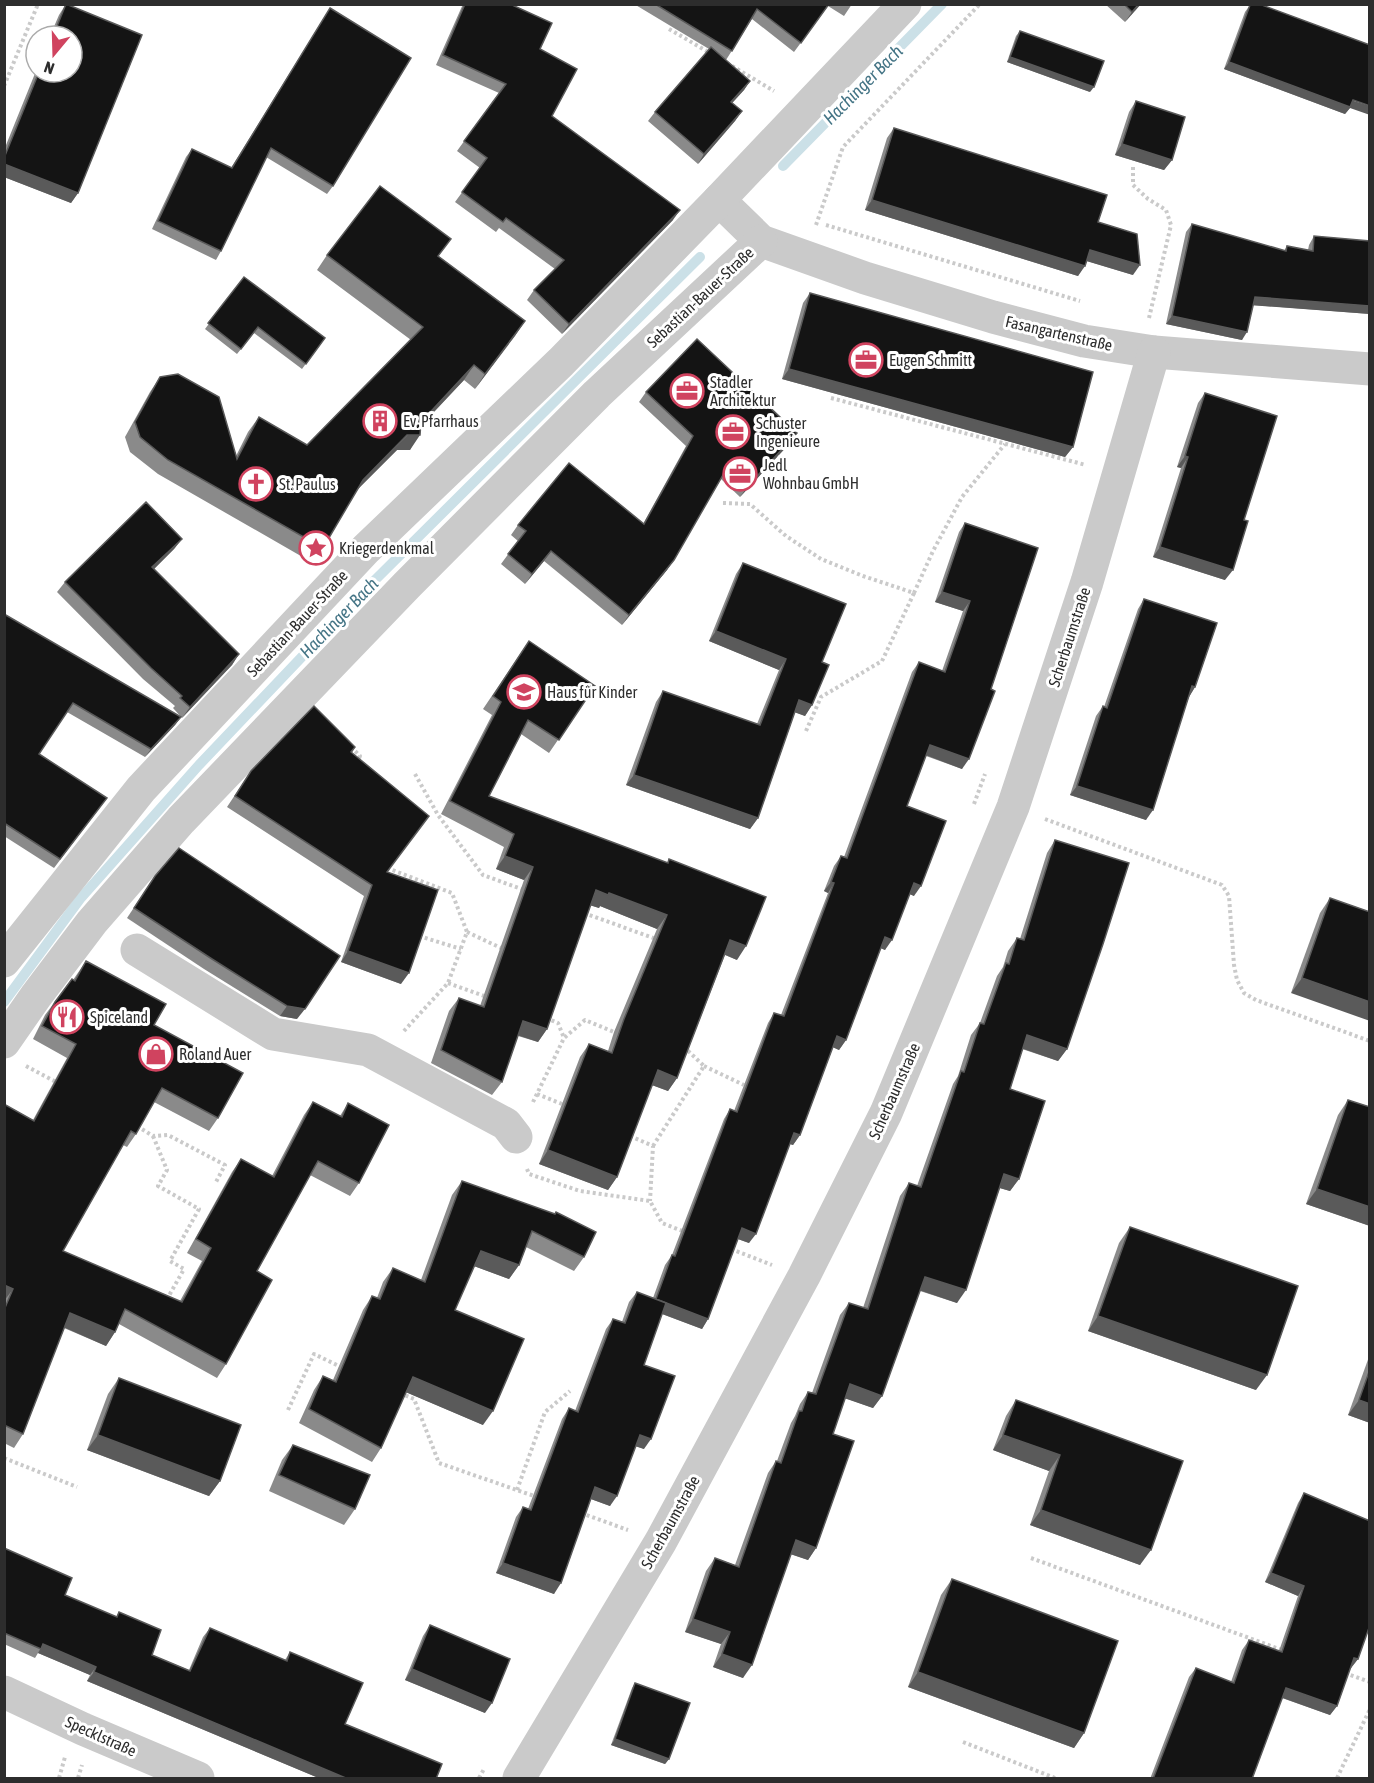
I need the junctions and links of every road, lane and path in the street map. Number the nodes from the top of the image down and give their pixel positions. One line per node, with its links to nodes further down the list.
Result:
1 (38, 4): 7 (path)
2 (905, 4): 8 (street, Sebastian-Bauer-Straße)
3 (980, 4): 11 (path)
4 (669, 29): 5 (path)
5 (718, 57)
6 (727, 63): 8 (path)
7 (4, 86)
8 (805, 109): 10 (street, Sebastian-Bauer-Straße)
9 (1133, 167): 15 (path)
10 (719, 200): 12 (street, Sebastian-Bauer-Straße); 17 (street, Sebastian-Bauer-Straße)
11 (817, 222): 13 (path); 14 (path)
12 (761, 241): 13 (street, Fasangartenstraße); 17 (street, Sebastian-Bauer-Straße)
13 (805, 257): 15 (street, Fasangartenstraße)
14 (1084, 303)
15 (1148, 351): 16 (street, Fasangartenstraße); 31 (street, Scherbaumstraße)
16 (1370, 369)
17 (579, 378): 30 (street, Sebastian-Bauer-Straße); 30 (street, Sebastian-Bauer-Straße)
18 (831, 398): 19 (path)
19 (1005, 444): 21 (path); 24 (path)
20 (1090, 456): 22 (path)
21 (1079, 464)
22 (1084, 475)
23 (723, 503): 24 (path)
24 (914, 593): 25 (path)
25 (806, 730)
26 (345, 741): 27 (path)
27 (355, 765)
28 (985, 773): 32 (path)
29 (415, 774): 34 (path)
30 (161, 804): 42 (street, Sebastian-Bauer-Straße); 51 (street, Sebastian-Bauer-Straße)
31 (1013, 807): 48 (path); 79 (street, Scherbaumstraße)
32 (971, 811)
33 (382, 866): 36 (path)
34 (528, 892)
35 (584, 913): 38 (path)
36 (467, 932): 39 (path); 40 (path)
37 (418, 936): 40 (path)
38 (663, 942)
39 (501, 948)
40 (461, 949): 43 (path)
41 (137, 950): 50 (street)
42 (4, 961)
43 (448, 983): 44 (path); 50 (path)
44 (484, 996)
45 (546, 1018): 47 (path)
46 (614, 1032): 47 (path)
47 (564, 1038): 55 (path)
48 (1370, 1041)
49 (685, 1048): 52 (path)
50 (368, 1050): 60 (street)
51 (14, 1053): 54 (path)
52 (704, 1066): 53 (path); 61 (path)
53 (744, 1085)
54 (64, 1086)
55 (537, 1094): 56 (path); 60 (path)
56 (562, 1104)
57 (133, 1125): 59 (path)
58 (629, 1135): 61 (path)
59 (153, 1136): 62 (path); 67 (path)
60 (516, 1137): 63 (path)
61 (653, 1146): 63 (path)
62 (216, 1182)
63 (650, 1201): 64 (path)
64 (694, 1235)
65 (725, 1247): 66 (path)
66 (766, 1275)
67 (165, 1304)
68 (344, 1368): 71 (path)
69 (394, 1390): 74 (path)
70 (570, 1391): 74 (path)
71 (288, 1410)
72 (4, 1458): 73 (path)
73 (77, 1486)
74 (517, 1490): 75 (path)
75 (539, 1498)
76 (572, 1510): 77 (path)
77 (626, 1529): 78 (path); 79 (path)
78 (620, 1539)
79 (661, 1541): 90 (street, Scherbaumstraße)
80 (1031, 1558): 81 (path)
81 (1282, 1650)
82 (1337, 1670): 83 (path)
83 (1370, 1682)
84 (4, 1692): 88 (street, Specklstraße)
85 (1370, 1709): 92 (path)
86 (963, 1742): 91 (path)
87 (489, 1759): 89 (path)
88 (198, 1779)
89 (478, 1779)
90 (519, 1779)
91 (1055, 1779)
92 (1337, 1779)

